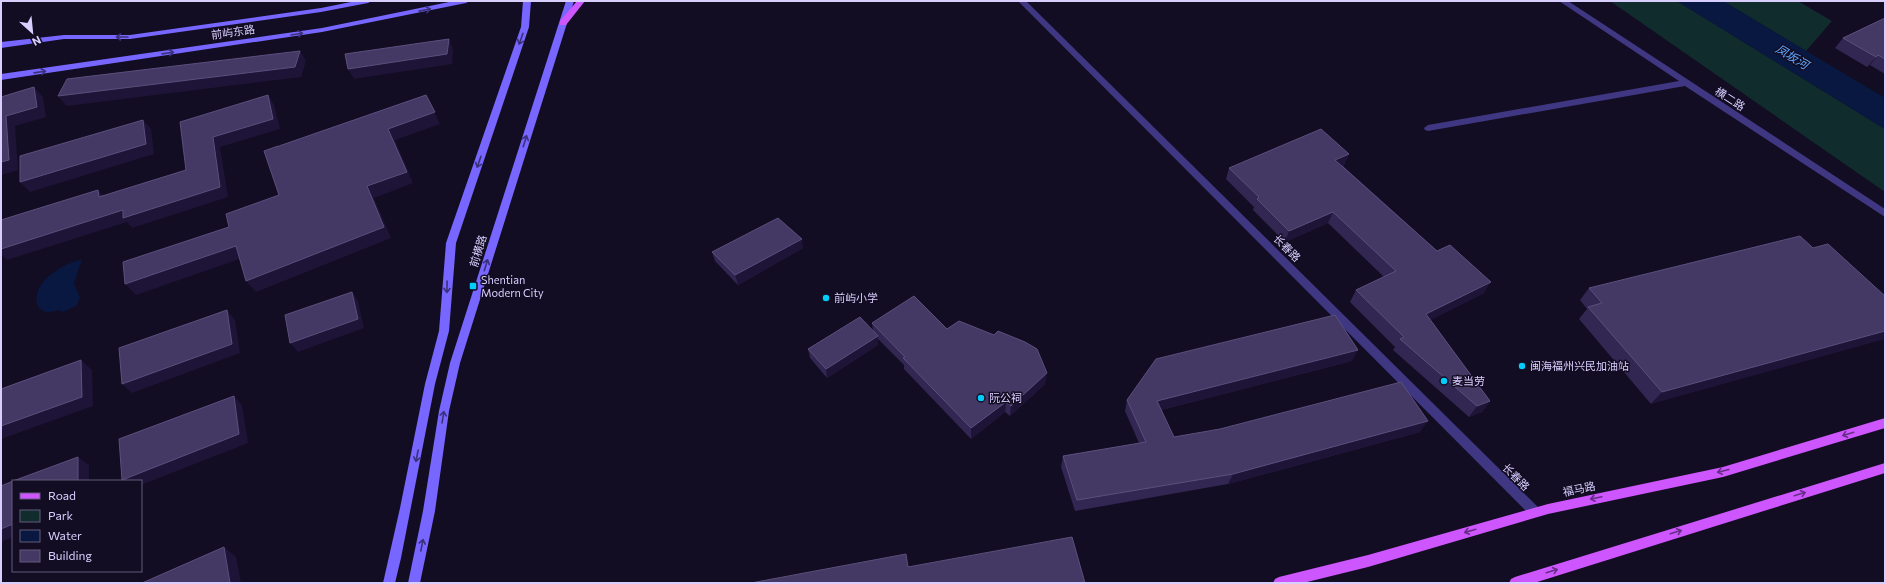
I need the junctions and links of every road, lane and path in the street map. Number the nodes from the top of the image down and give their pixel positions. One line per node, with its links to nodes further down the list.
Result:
1 (368, 1): 9 (main road, 前屿东路, one-way to 9)
2 (466, 1): 10 (main road, 前屿东路, one-way to 2)
3 (527, 1): 17 (main road, one-way to 17)
4 (570, 1): 8 (main road, 前横路)
5 (581, 1): 8 (main road)
6 (1022, 1): 16 (street, 长春路)
7 (1563, 1): 11 (street, 横二路)
8 (563, 23): 18 (main road, 前横路, one-way to 8)
9 (1, 45)
10 (1, 77)
11 (1685, 83): 12 (street); 13 (street, 横二路)
12 (1428, 128)
13 (1885, 214)
14 (1885, 423): 16 (main road, 福马路, one-way to 16)
15 (1885, 468): 20 (main road, one-way to 15)
16 (1535, 512): 19 (main road, 福马路, one-way to 19)
17 (389, 583)
18 (414, 583)
19 (1279, 583)
20 (1515, 583)

